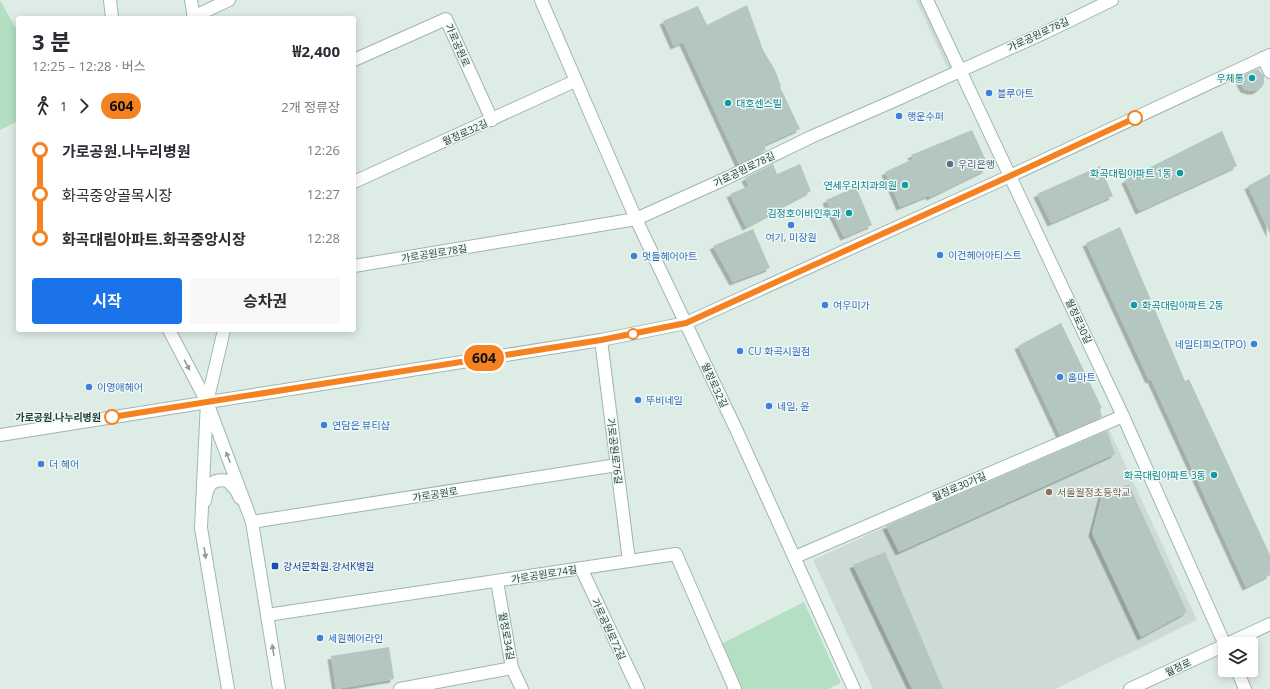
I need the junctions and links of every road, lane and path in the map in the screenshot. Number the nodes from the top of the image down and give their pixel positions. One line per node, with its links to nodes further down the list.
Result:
1 (110, 0): 7 (street)
2 (191, 0): 8 (street)
3 (229, 0): 9 (street)
4 (541, 0): 14 (street, 월정로32길)
5 (927, 0): 12 (street, 월정로30길)
6 (1112, 0): 12 (street, 가로공원로78길)
7 (112, 16)
8 (194, 16)
9 (196, 16)
10 (1267, 56): 13 (street); 16 (street)
11 (356, 59): 15 (street, 가로공원로)
12 (961, 69): 16 (street, 월정로30길); 18 (street, 가로공원로78길)
13 (1270, 72)
14 (575, 81): 15 (street, 월정로32길); 18 (street, 월정로32길)
15 (492, 120): 17 (street, 월정로32길)
16 (1010, 176): 20 (street); 25 (street, 월정로30길)
17 (356, 181)
18 (636, 219): 19 (street, 가로공원로78길); 20 (street, 월정로32길)
19 (356, 266)
20 (686, 323): 23 (street); 30 (street, 월정로32길)
21 (170, 332): 24 (street, one-way to 24)
22 (224, 332): 24 (street)
23 (601, 340): 24 (street); 27 (street, 가로공원로76길)
24 (207, 402): 26 (street); 28 (street, one-way to 24); 29 (street)
25 (1123, 416): 30 (street, 월정로30가길); 36 (street, 월정로30길)
26 (0, 435)
27 (617, 465): 28 (street, 가로공원로); 31 (street, 가로공원로76길)
28 (252, 522): 29 (street); 34 (street)
29 (201, 528): 42 (street, one-way to 42)
30 (795, 557): 41 (street, 월정로32길)
31 (629, 561): 32 (street, 가로공원로74길); 47 (street, 가로공원로74길)
32 (581, 568): 33 (street, 가로공원로74길); 46 (street, 가로공원로72길)
33 (497, 581): 34 (street, 가로공원로74길); 39 (street, 월정로34길)
34 (267, 615): 43 (street, one-way to 34)
35 (1270, 624): 37 (street, 월정로)
36 (1222, 637)
37 (1243, 637)
38 (1218, 649): 49 (street, 월정로)
39 (512, 668): 44 (street); 45 (street, 월정로34길)
40 (1239, 677): 50 (street)
41 (853, 686): 48 (street)
42 (228, 689)
43 (279, 689)
44 (400, 689)
45 (522, 689)
46 (638, 689)
47 (735, 689)
48 (841, 689)
49 (1130, 689)
50 (1245, 689)

